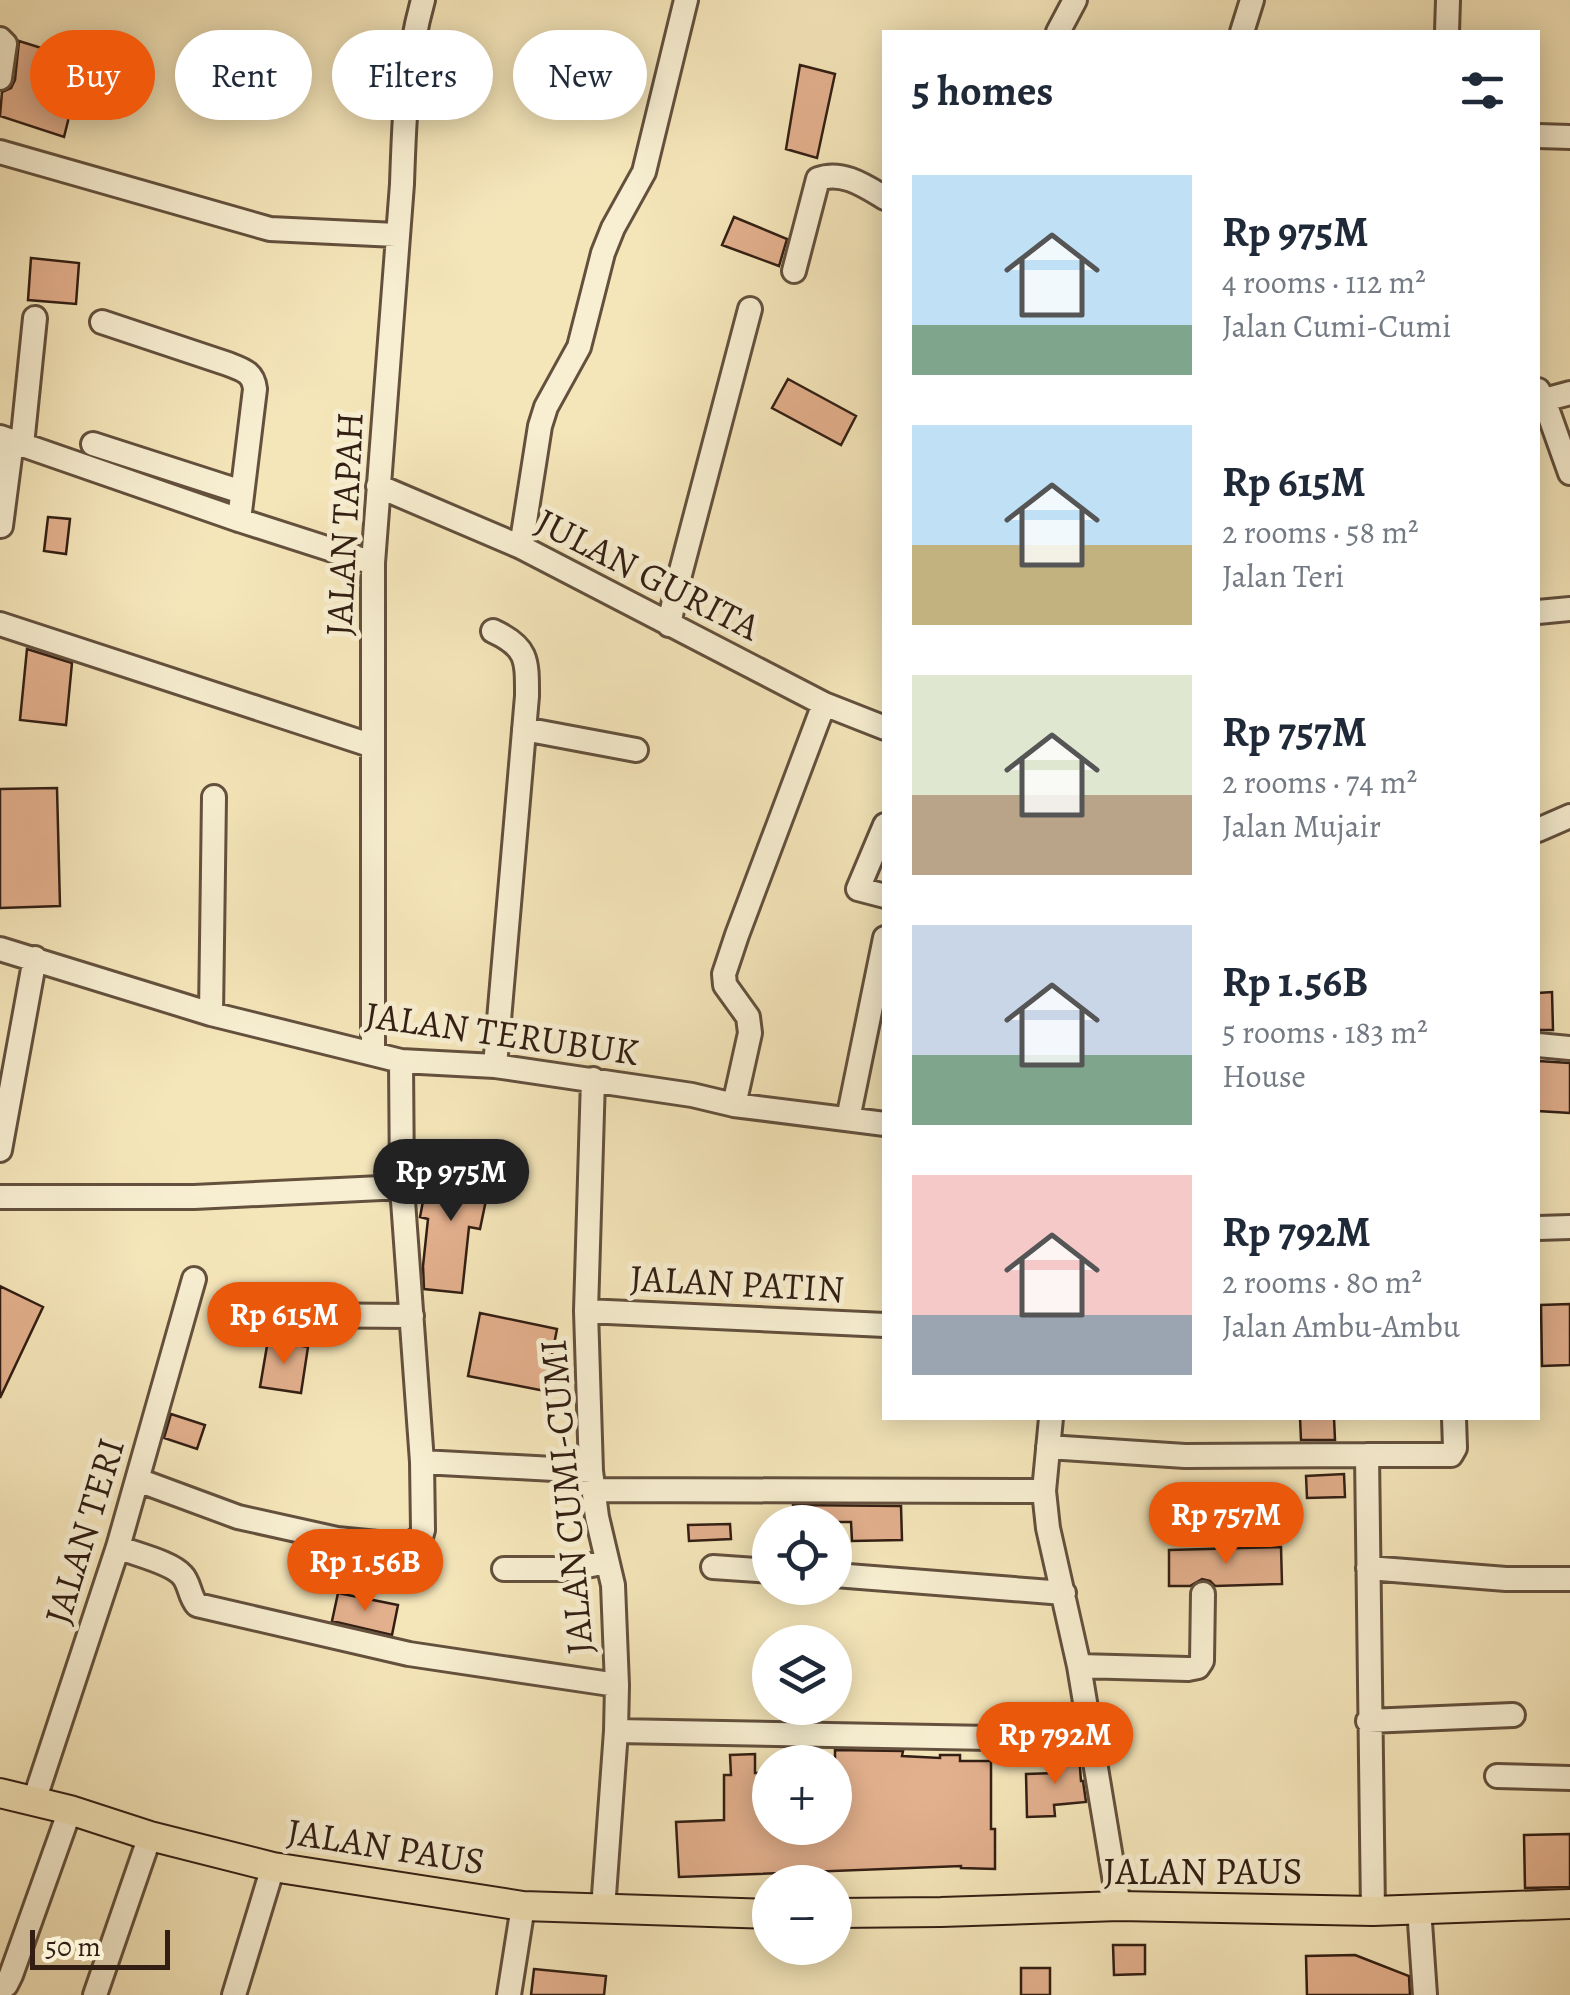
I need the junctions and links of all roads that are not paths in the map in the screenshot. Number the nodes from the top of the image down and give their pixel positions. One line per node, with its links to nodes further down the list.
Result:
1 (423, 0): 15 (street, JALAN TAPAH)
2 (686, 0): 30 (street)
3 (1075, 0): 6 (street)
4 (1252, 0): 7 (street)
5 (1448, 0): 8 (street)
6 (1059, 30)
7 (1243, 30)
8 (1446, 30)
9 (0, 38): 10 (street)
10 (0, 78)
11 (1540, 136): 12 (street)
12 (1570, 137)
13 (0, 152): 15 (street)
14 (882, 196): 16 (street)
15 (396, 235): 26 (street, JALAN TAPAH)
16 (794, 271)
17 (750, 309): 35 (street)
18 (35, 318): 22 (street)
19 (102, 322): 27 (street)
20 (1570, 393): 21 (street)
21 (1540, 395): 24 (street)
22 (11, 441): 25 (street); 29 (street)
23 (94, 444): 25 (street)
24 (1570, 473)
25 (153, 477): 27 (street); 28 (street)
26 (378, 486): 30 (street, JULAN GURITA); 31 (street, JALAN TAPAH)
27 (242, 492): 28 (street)
28 (239, 520): 31 (street)
29 (2, 526)
30 (521, 547): 35 (street, JULAN GURITA)
31 (373, 563): 40 (street, JALAN TAPAH)
32 (1570, 609): 33 (street)
33 (1540, 612)
34 (0, 624): 40 (street)
35 (668, 624): 37 (street, JULAN GURITA)
36 (493, 631): 39 (street)
37 (824, 704): 38 (street, JULAN GURITA); 57 (street)
38 (882, 727)
39 (524, 728): 41 (street); 55 (street)
40 (373, 746): 53 (street, JALAN TAPAH)
41 (636, 750)
42 (214, 797): 50 (street)
43 (1570, 816): 44 (street)
44 (1540, 829)
45 (882, 832): 46 (street)
46 (882, 895)
47 (0, 950): 49 (street, JALAN TERUBUK)
48 (882, 953): 58 (street)
49 (35, 958): 50 (street, JALAN TERUBUK); 60 (street)
50 (211, 1014): 53 (street, JALAN TERUBUK)
51 (1540, 1045): 52 (street)
52 (1570, 1048)
53 (373, 1054): 54 (street, JALAN TERUBUK)
54 (401, 1061): 55 (street, JALAN TERUBUK); 61 (street)
55 (495, 1066): 56 (street, JALAN TERUBUK)
56 (593, 1078): 57 (street, JALAN TERUBUK); 66 (street, JALAN CUMI-CUMI)
57 (734, 1105): 58 (street, JALAN TERUBUK)
58 (848, 1119): 59 (street, JALAN TERUBUK)
59 (882, 1124)
60 (0, 1150)
61 (402, 1187): 62 (street); 68 (street)
62 (0, 1197)
63 (1570, 1227): 64 (street)
64 (1540, 1228)
65 (194, 1279): 75 (street, JALAN TERI)
66 (586, 1311): 69 (street, JALAN PATIN); 76 (street, JALAN CUMI-CUMI)
67 (280, 1315): 68 (street)
68 (412, 1316): 74 (street)
69 (882, 1325)
70 (1051, 1420): 72 (street)
71 (1454, 1420): 73 (street)
72 (1048, 1448): 73 (street); 77 (street)
73 (1366, 1455): 81 (street)
74 (422, 1462): 75 (street); 76 (street)
75 (138, 1480): 78 (street, JALAN TERI)
76 (592, 1480): 77 (street); 79 (street, JALAN CUMI-CUMI)
77 (1044, 1491): 86 (street)
78 (118, 1548): 89 (street); 97 (street, JALAN TERI)
79 (607, 1562): 82 (street); 89 (street, JALAN CUMI-CUMI)
80 (713, 1567): 83 (street)
81 (1368, 1568): 85 (street); 91 (street)
82 (504, 1569)
83 (752, 1570)
84 (852, 1577): 86 (street)
85 (1570, 1580)
86 (1064, 1592): 88 (street)
87 (1203, 1594): 88 (street)
88 (1079, 1666): 93 (street)
89 (617, 1685): 92 (street, JALAN CUMI-CUMI)
90 (1513, 1715): 91 (street)
91 (1368, 1721): 106 (street)
92 (616, 1731): 93 (street); 105 (street, JALAN CUMI-CUMI)
93 (1092, 1740): 103 (street)
94 (1497, 1776): 95 (street)
95 (1570, 1778)
96 (0, 1794): 97 (main road, JALAN PAUS)
97 (34, 1801): 98 (main road, JALAN PAUS)
98 (70, 1810): 99 (main road, JALAN PAUS); 109 (street)
99 (150, 1836): 100 (main road, JALAN PAUS); 110 (street)
100 (273, 1868): 102 (main road, JALAN PAUS); 111 (street)
101 (1570, 1904): 104 (main road, JALAN PAUS)
102 (523, 1906): 105 (main road, JALAN PAUS); 112 (street)
103 (1119, 1906): 106 (main road, JALAN PAUS); 107 (main road, JALAN PAUS)
104 (1419, 1908): 106 (main road, JALAN PAUS); 113 (street)
105 (604, 1910): 108 (main road, JALAN PAUS)
106 (1372, 1910)
107 (852, 1913)
108 (752, 1914)
109 (0, 1990)
110 (96, 1995)
111 (234, 1995)
112 (509, 1995)
113 (1425, 1995)

